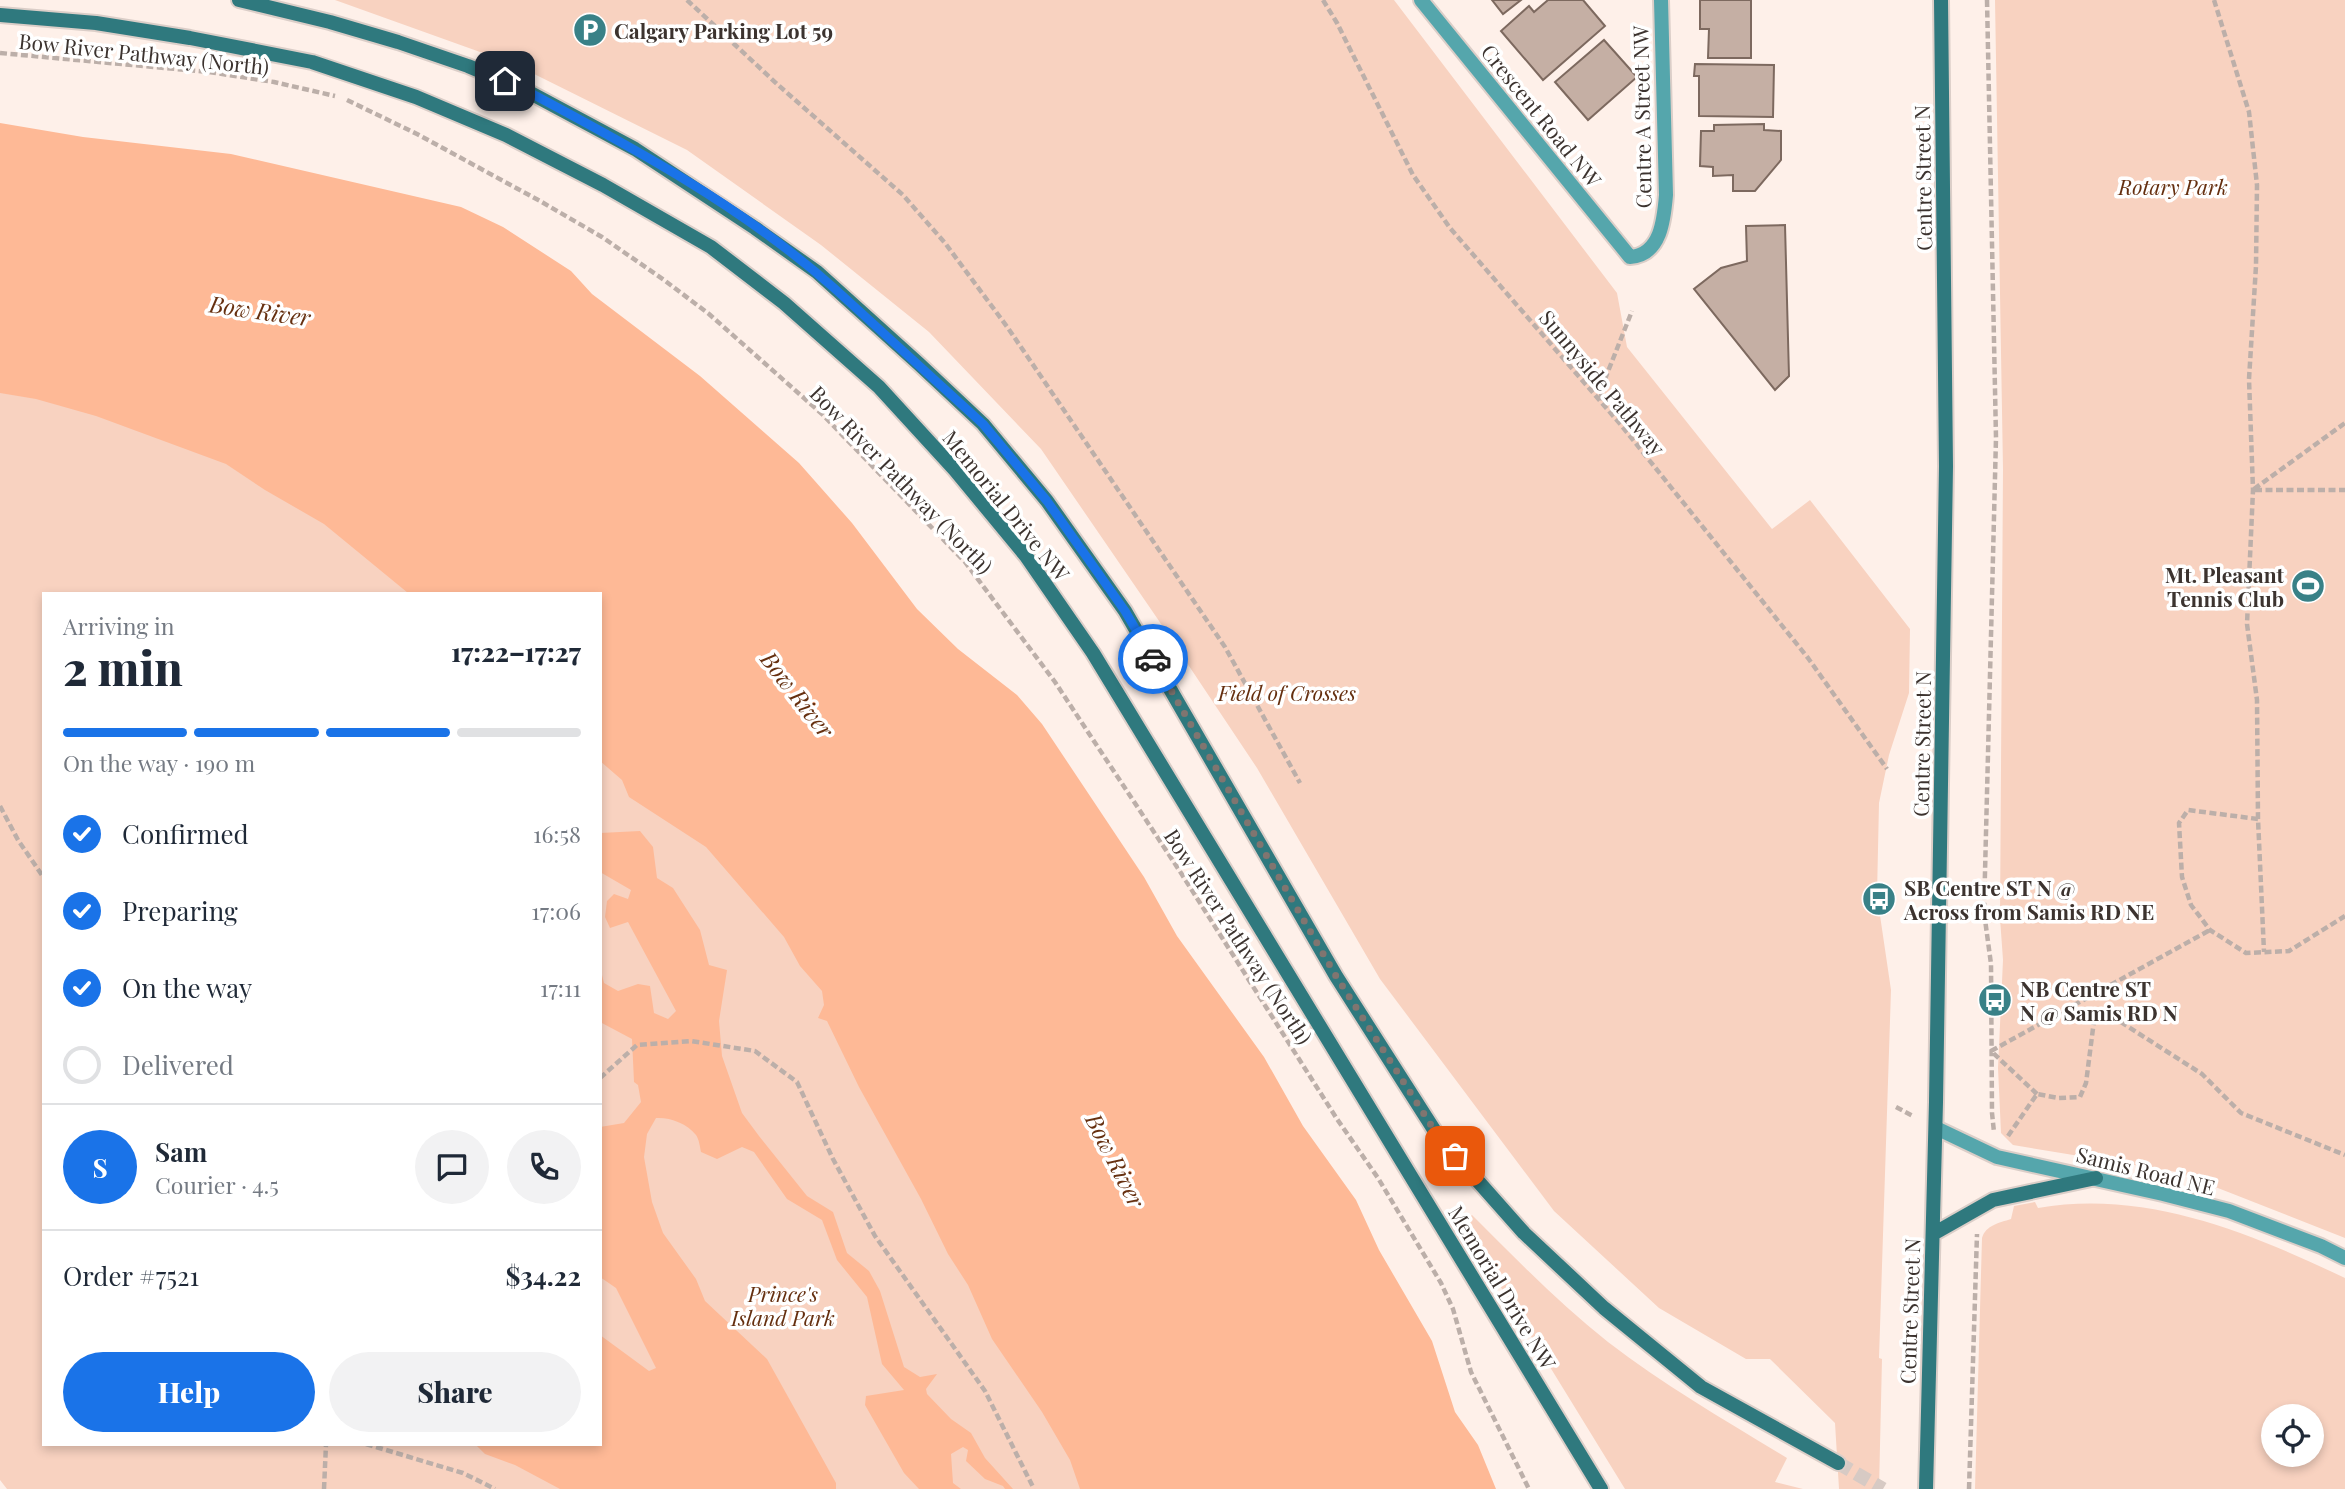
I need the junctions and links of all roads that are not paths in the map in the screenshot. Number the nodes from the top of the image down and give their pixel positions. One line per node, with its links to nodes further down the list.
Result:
1 (239, 0): 11 (main road, Memorial Drive NW)
2 (1421, 0): 6 (street, Crescent Road NW)
3 (1661, 0): 6 (street, Centre A Street NW)
4 (1941, 0): 7 (main road, Centre Street N)
5 (0, 15): 12 (main road, Memorial Drive NW)
6 (1630, 257)
7 (1936, 1128): 8 (street, Samis Road NE); 9 (main road, Centre Street N)
8 (2096, 1178): 9 (main road); 10 (street, Samis Road NE)
9 (1933, 1234): 13 (main road, Centre Street N)
10 (2345, 1258)
11 (1838, 1463)
12 (1601, 1489)
13 (1926, 1489)

